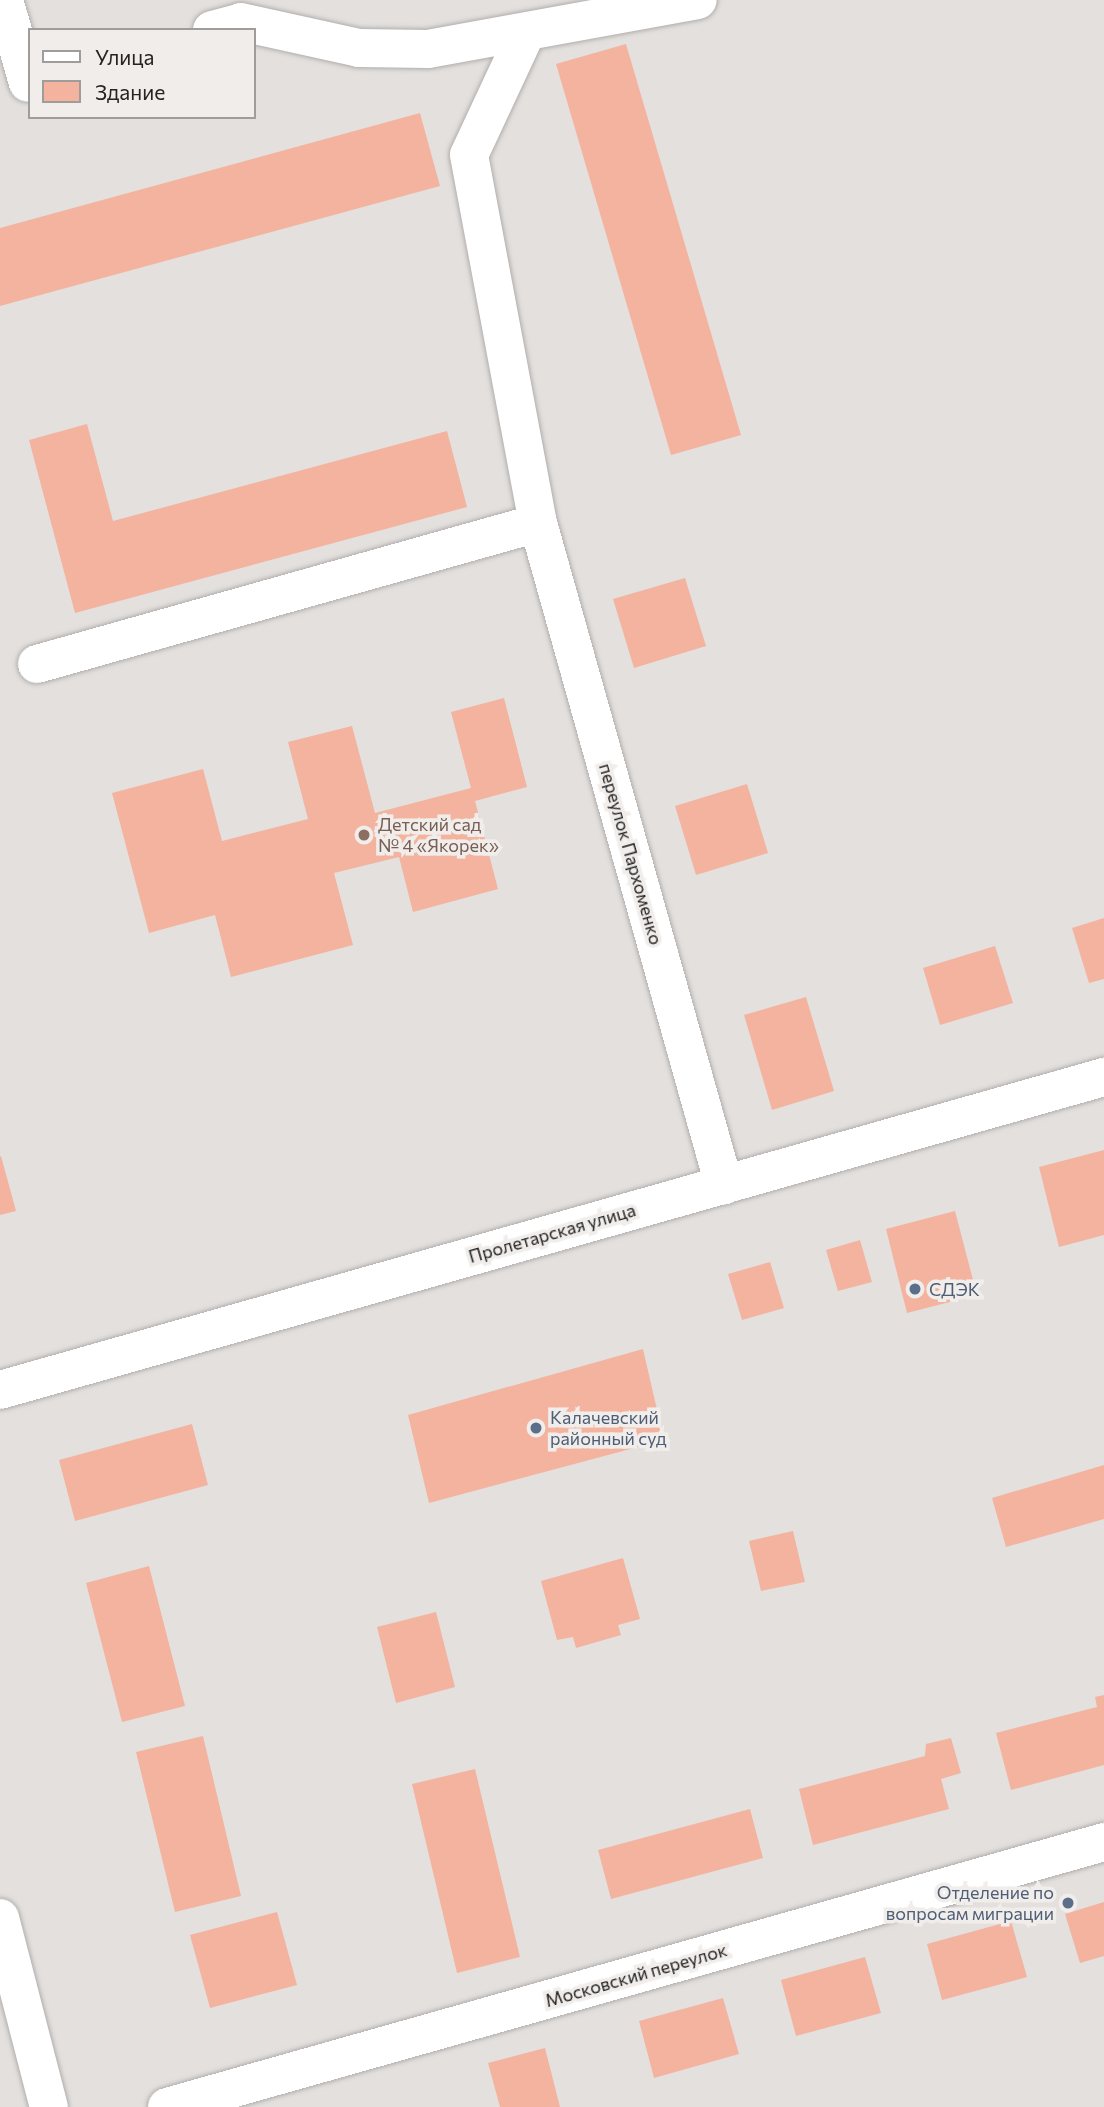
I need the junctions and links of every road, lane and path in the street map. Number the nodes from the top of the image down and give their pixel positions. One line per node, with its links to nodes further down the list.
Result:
1 (4, 0): 5 (street)
2 (698, 0): 4 (street)
3 (219, 28): 4 (street)
4 (525, 35): 6 (street, переулок Пархоменко)
5 (19, 86)
6 (538, 523): 7 (street); 9 (street, переулок Пархоменко)
7 (37, 664)
8 (1104, 1077): 9 (street, Пролетарская улица)
9 (724, 1185): 10 (street, Пролетарская улица)
10 (0, 1390)
11 (1104, 1842): 14 (street, Московский переулок)
12 (0, 1918): 13 (street)
13 (49, 2107)
14 (167, 2107)

